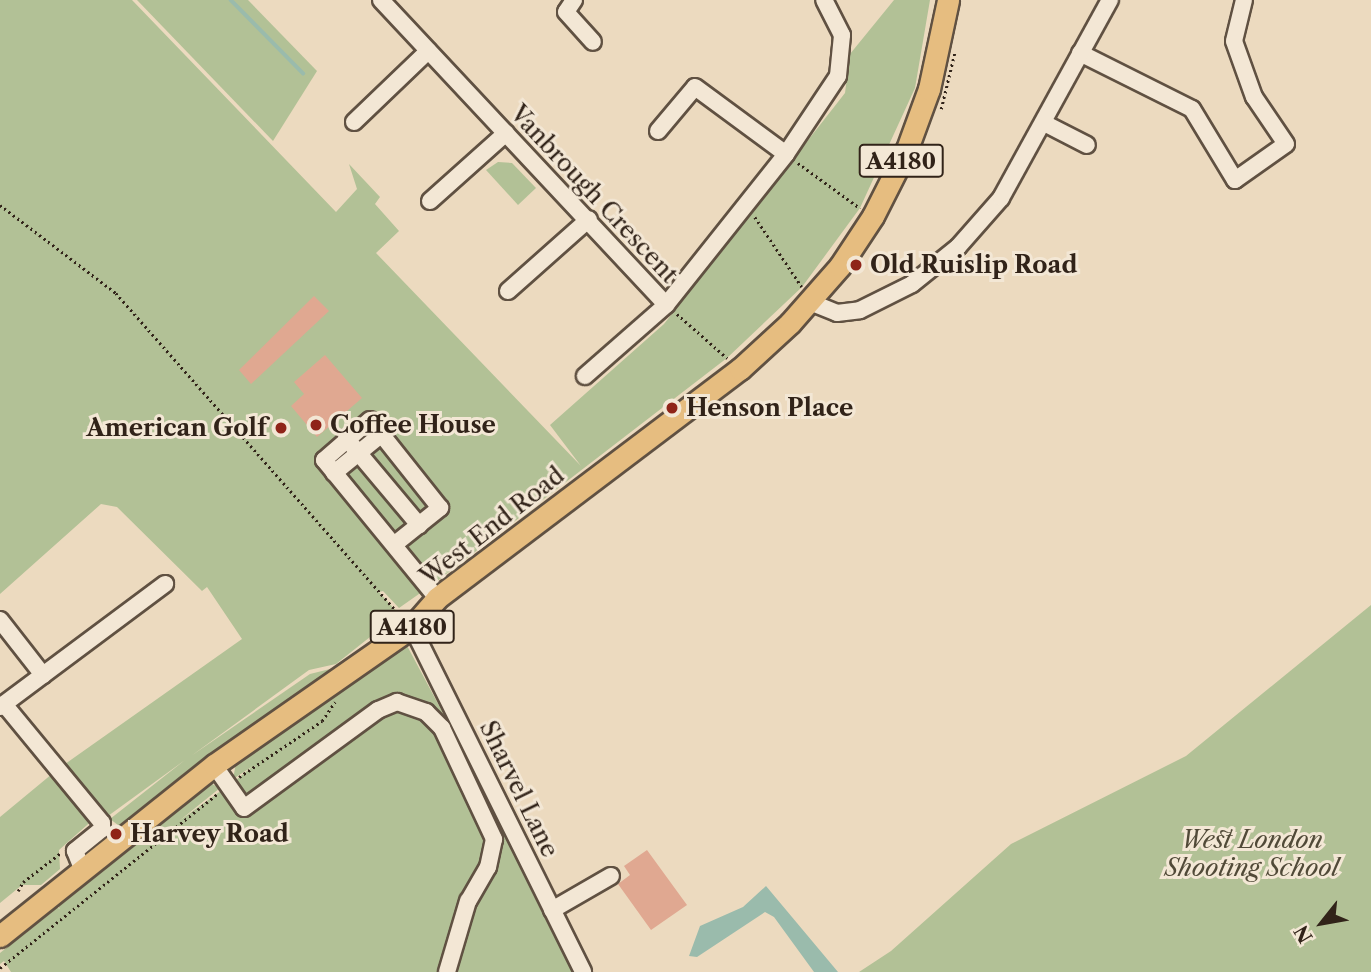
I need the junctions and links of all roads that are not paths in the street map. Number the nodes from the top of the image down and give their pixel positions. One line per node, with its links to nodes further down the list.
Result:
1 (824, 0): 15 (street, Vanbrough Crescent)
2 (948, 0): 19 (main road, A4180)
3 (1110, 0): 9 (street)
4 (1244, 0): 9 (street)
5 (386, 2): 8 (street, Vanbrough Crescent)
6 (570, 6): 7 (street)
7 (593, 42)
8 (428, 51): 10 (street); 13 (street, Vanbrough Crescent)
9 (1080, 53): 11 (street)
10 (354, 122)
11 (1044, 123): 14 (street); 19 (street)
12 (658, 131): 15 (street)
13 (506, 133): 16 (street); 17 (street, Vanbrough Crescent)
14 (1087, 145)
15 (786, 154): 20 (street, Vanbrough Crescent)
16 (430, 201)
17 (589, 219): 18 (street); 20 (street, Vanbrough Crescent)
18 (508, 292)
19 (804, 298): 29 (main road, West End Road / A4180)
20 (666, 305): 21 (street)
21 (585, 376)
22 (383, 433): 23 (street); 24 (street); 26 (street)
23 (346, 438): 24 (street); 25 (street)
24 (359, 453): 25 (street); 26 (street)
25 (334, 472): 27 (street)
26 (419, 525): 27 (street)
27 (395, 544): 29 (street)
28 (165, 584): 32 (street)
29 (437, 598): 31 (main road, West End Road / A4180)
30 (0, 620): 32 (street)
31 (412, 627): 34 (main road, West End Road / A4180); 37 (street, Sharvel Lane)
32 (43, 675): 33 (street)
33 (2, 706): 35 (street)
34 (214, 765): 35 (main road, West End Road / A4180); 39 (street)
35 (83, 870): 38 (main road, West End Road / A4180)
36 (611, 876): 37 (street)
37 (552, 910): 40 (street, Sharvel Lane)
38 (0, 936)
39 (447, 972)
40 (583, 972)

